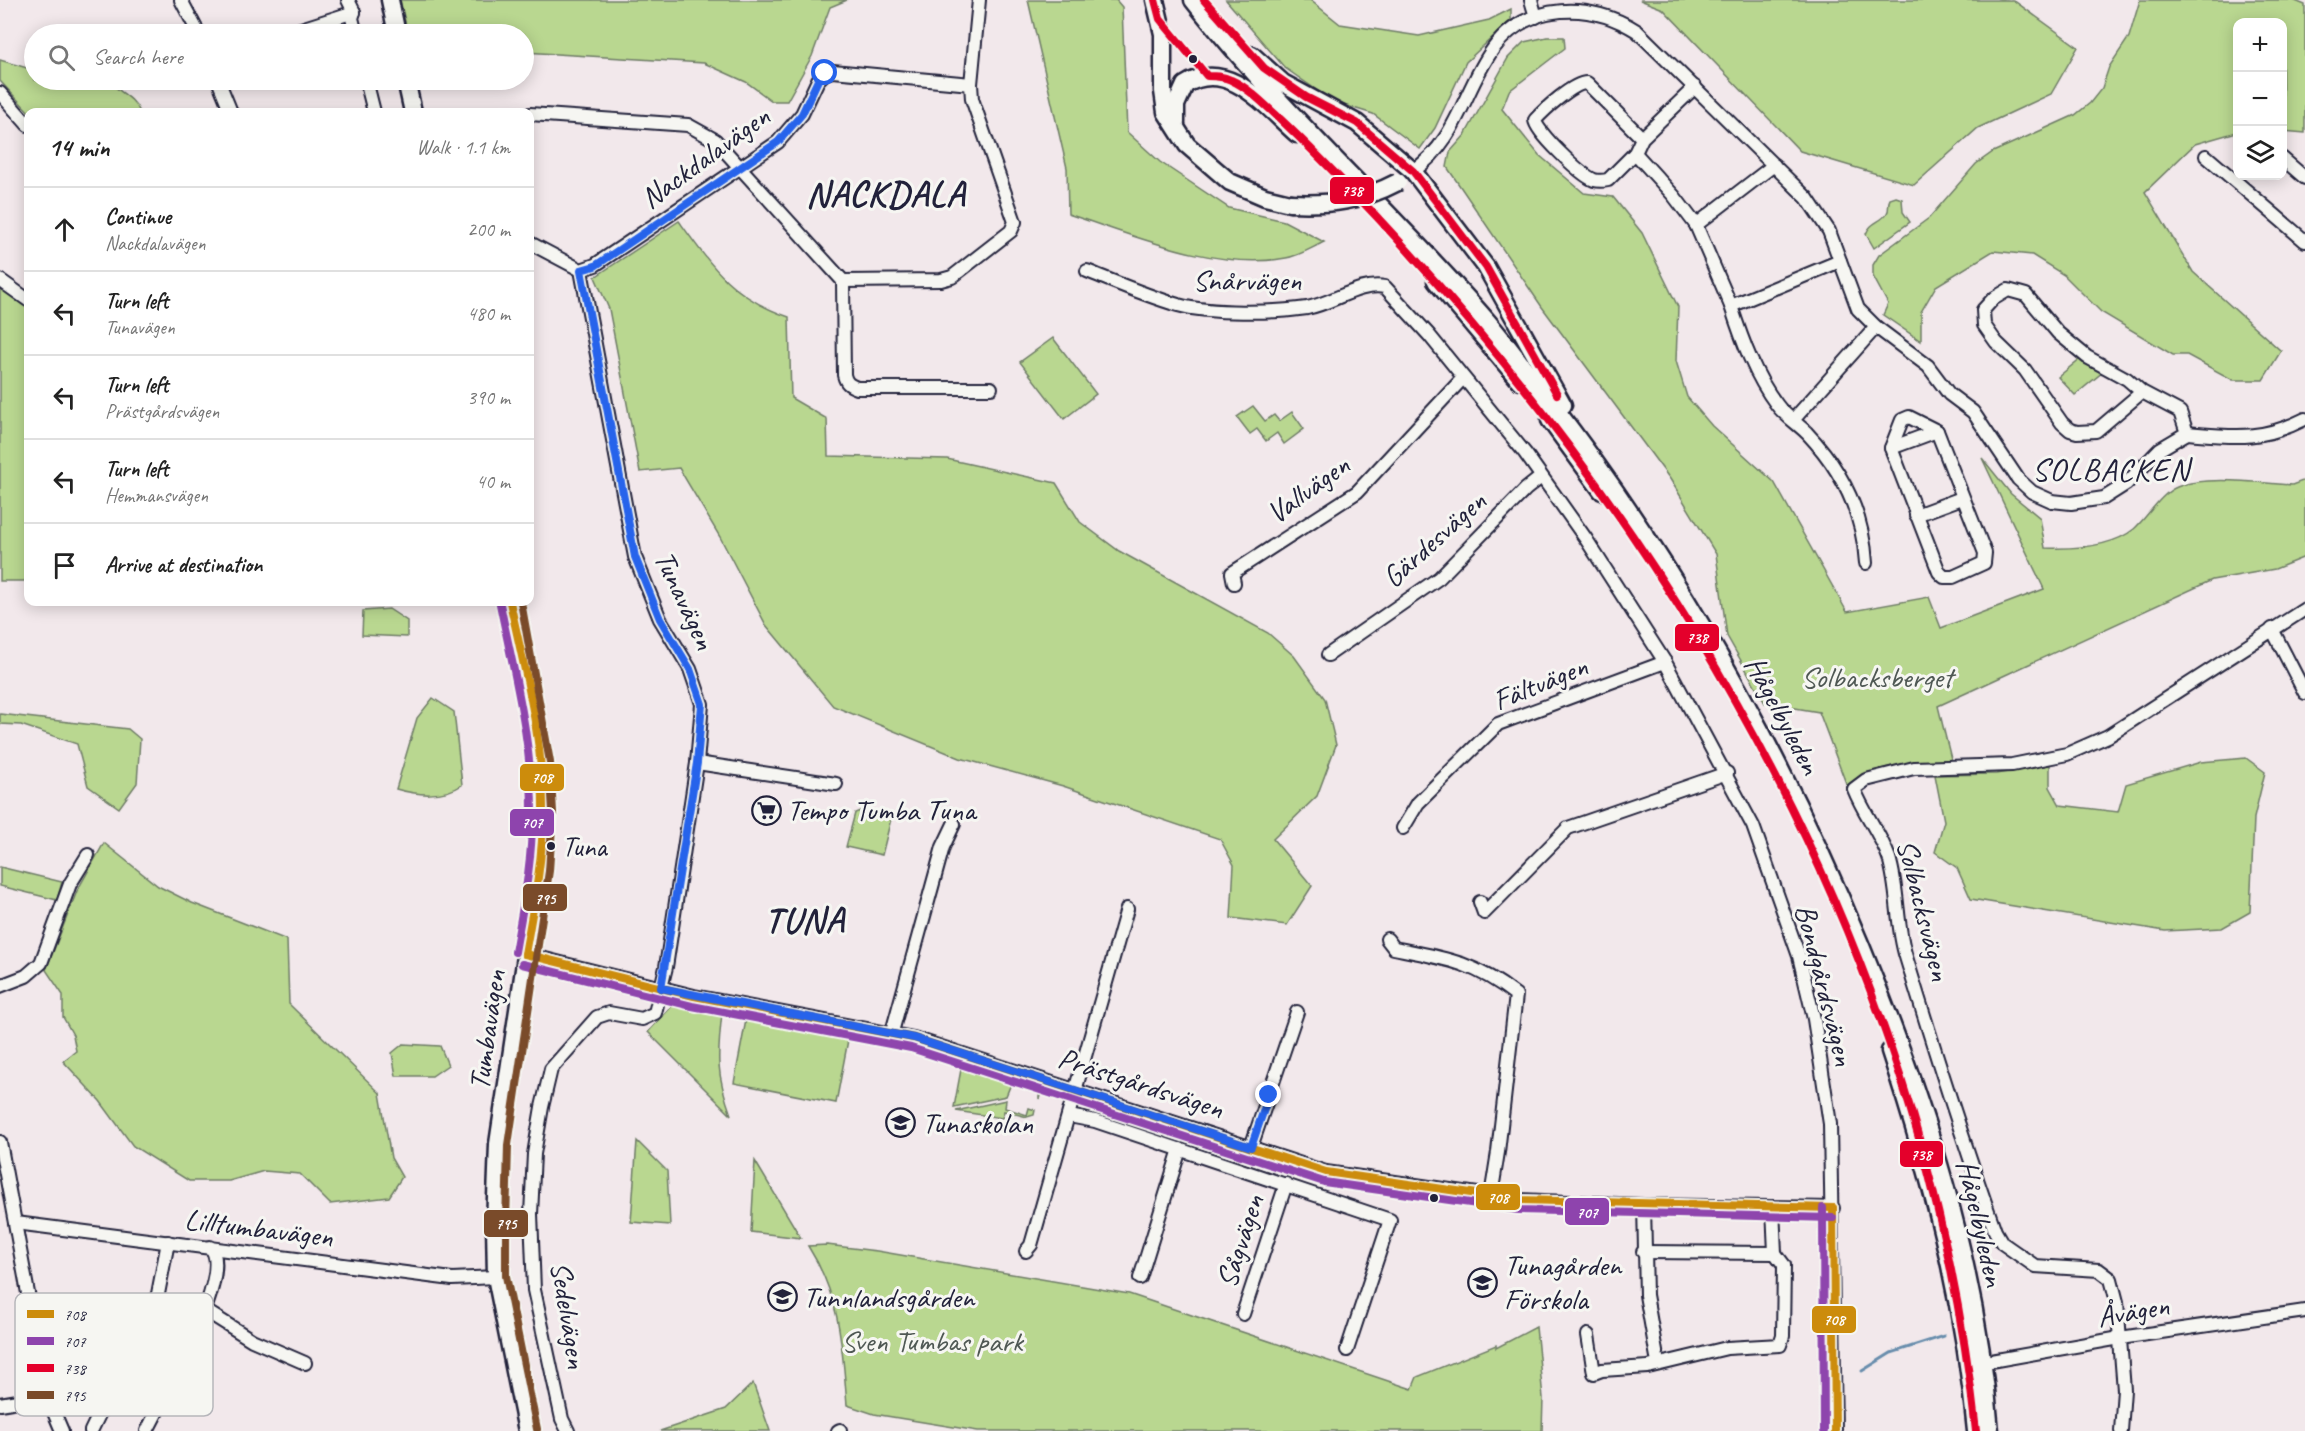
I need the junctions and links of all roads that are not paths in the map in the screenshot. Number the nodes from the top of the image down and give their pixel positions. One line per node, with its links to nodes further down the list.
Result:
1 (181, 0): 12 (street)
2 (348, 0): 10 (street)
3 (390, 0): 15 (main road)
4 (980, 0): 16 (street)
5 (1155, 0): 27 (main road)
6 (1182, 0): 28 (main road, Hågelbyleden)
7 (1193, 0): 57 (main road, Hågelbyleden)
8 (1204, 0): 35 (main road)
9 (1531, 0): 11 (street)
10 (354, 12): 13 (street); 14 (street)
11 (1536, 16): 17 (street); 35 (street)
12 (194, 24)
13 (316, 24)
14 (353, 24)
15 (395, 24)
16 (971, 84): 34 (street, Nackdalavägen); 44 (street)
17 (1695, 87): 29 (street); 33 (street)
18 (222, 90): 22 (street)
19 (368, 90): 23 (street)
20 (408, 90): 24 (main road)
21 (0, 93): 26 (street)
22 (229, 108)
23 (373, 108)
24 (412, 108)
25 (534, 114): 34 (street)
26 (24, 120)
27 (1179, 133): 28 (main road); 35 (main road, bridge)
28 (1297, 134): 112 (main road, Hågelbyleden)
29 (1642, 138): 30 (street); 30 (street)
30 (1635, 153): 37 (street)
31 (2206, 156): 38 (street)
32 (2287, 162): 36 (street)
33 (1774, 165): 37 (street); 40 (street)
34 (740, 169): 41 (street, Nackdalavägen); 44 (street)
35 (1413, 171): 57 (main road)
36 (2305, 178)
37 (1696, 225): 47 (street)
38 (2305, 241)
39 (534, 245): 41 (street)
40 (1840, 261): 47 (street); 48 (street)
41 (581, 270): 69 (street, Tunavägen)
42 (1087, 271): 45 (street, Snårvägen)
43 (0, 280): 46 (street)
44 (843, 281): 50 (street)
45 (1373, 285): 49 (street, Bondgårdsvägen)
46 (24, 297)
47 (1731, 306): 52 (street)
48 (1876, 327): 52 (street); 55 (street)
49 (1463, 378): 58 (street, Bondgårdsvägen); 62 (street, Vallvägen)
50 (991, 388)
51 (2142, 392): 51 (street); 55 (street)
52 (1794, 419): 61 (street)
53 (2305, 419): 55 (street)
54 (1937, 431): 56 (street); 56 (street); 59 (street)
55 (2187, 434)
56 (1891, 448): 60 (street)
57 (1589, 453): 112 (main road, Hågelbyleden)
58 (1541, 477): 66 (street, Gärdesvägen); 67 (street, Bondgårdsvägen)
59 (1962, 498): 60 (street); 60 (street)
60 (1916, 514)
61 (1866, 563)
62 (1234, 583)
63 (511, 606): 78 (main road, Tumbavägen)
64 (2305, 609): 65 (street, Solbacksvägen)
65 (2272, 629): 68 (street); 108 (street, Solbacksvägen)
66 (1328, 655)
67 (1665, 662): 70 (street, Bondgårdsvägen); 73 (street, Fältvägen)
68 (2305, 693)
69 (697, 763): 71 (street); 80 (street, Tunavägen)
70 (1727, 773): 75 (street); 92 (street, Bondgårdsvägen)
71 (836, 784)
72 (954, 824): 82 (street)
73 (1403, 828)
74 (88, 855): 79 (street)
75 (1480, 902)
76 (1127, 909): 83 (street)
77 (1387, 939): 89 (street)
78 (525, 954): 80 (street, Prästgårdsvägen); 99 (main road, Tumbavägen)
79 (0, 986)
80 (661, 988): 82 (street, Prästgårdsvägen); 122 (street, Sedelvägen)
81 (1297, 1012): 86 (street)
82 (892, 1032): 83 (street, Prästgårdsvägen)
83 (1076, 1089): 84 (street); 86 (street, Prästgårdsvägen)
84 (1069, 1116): 87 (street); 96 (street)
85 (0, 1142): 93 (street)
86 (1251, 1147): 89 (street, Prästgårdsvägen)
87 (1180, 1149): 88 (street); 100 (street)
88 (1286, 1184): 105 (street, Sågvägen); 109 (street)
89 (1491, 1196): 90 (street, Prästgårdsvägen)
90 (1644, 1205): 91 (street, Prästgårdsvägen); 97 (street)
91 (1773, 1208): 92 (street, Prästgårdsvägen); 98 (street)
92 (1833, 1208): 123 (street, Bondgårdsvägen)
93 (16, 1223): 94 (street, Lilltumbavägen); 101 (street)
94 (168, 1242): 95 (street, Lilltumbavägen); 102 (street)
95 (210, 1247): 99 (street, Lilltumbavägen); 103 (street)
96 (1026, 1251)
97 (1643, 1252): 98 (street); 111 (street)
98 (1775, 1253): 111 (street)
99 (496, 1277): 121 (main road, Tumbavägen)
100 (1140, 1278)
101 (29, 1293)
102 (158, 1293)
103 (212, 1293)
104 (2305, 1311): 108 (street, Åvägen)
105 (1243, 1314)
106 (213, 1315): 110 (street)
107 (1588, 1335): 111 (street)
108 (2120, 1338): 112 (street, Åvägen); 126 (street)
109 (1347, 1350)
110 (305, 1363)
111 (1658, 1363)
112 (1977, 1364): 124 (main road, Hågelbyleden); 125 (main road, Hågelbyleden)
113 (15, 1401): 114 (street)
114 (0, 1404)
115 (56, 1416): 118 (street)
116 (98, 1416): 119 (street)
117 (154, 1416): 120 (street)
118 (62, 1431)
119 (91, 1431)
120 (147, 1431)
121 (527, 1431)
122 (568, 1431)
123 (1835, 1431)
124 (1976, 1431)
125 (1990, 1431)
126 (2121, 1431)

